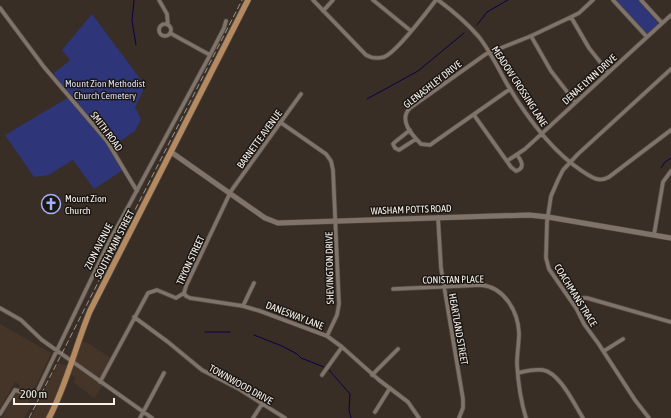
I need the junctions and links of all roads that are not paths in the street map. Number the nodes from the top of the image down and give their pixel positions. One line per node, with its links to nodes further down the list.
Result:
1 (159, 0): 16 (street)
2 (248, 0): 34 (main road, SOUTH MAIN STREET)
3 (313, 0): 11 (street)
4 (333, 0): 11 (street)
5 (372, 0): 17 (street)
6 (437, 0): 17 (street); 21 (street, MEADOW CROSSING LANE)
7 (593, 0): 13 (street, GLENASHLEY DRIVE)
8 (613, 0): 20 (street)
9 (641, 0): 15 (street)
10 (0, 8): 39 (street, SMITH ROAD)
11 (323, 11): 17 (street)
12 (671, 15): 15 (street, DENAE LYNN DRIVE)
13 (572, 17): 19 (street, GLENASHLEY DRIVE); 24 (street)
14 (226, 21): 22 (street, ZION AVENUE)
15 (662, 24): 20 (street, DENAE LYNN DRIVE)
16 (168, 25): 18 (street); 18 (street)
17 (411, 31)
18 (170, 33): 22 (street)
19 (531, 36): 21 (street, GLENASHLEY DRIVE); 27 (street)
20 (647, 37): 24 (street, DENAE LYNN DRIVE)
21 (488, 53): 25 (street, MEADOW CROSSING LANE); 30 (street, GLENASHLEY DRIVE)
22 (210, 55): 39 (street, ZION AVENUE)
23 (671, 69): 37 (street, COACHMANS TRACE)
24 (608, 72): 27 (street, DENAE LYNN DRIVE)
25 (510, 89): 28 (street); 32 (street, MEADOW CROSSING LANE)
26 (301, 94): 29 (street, BARNETTE AVENUE)
27 (575, 102): 32 (street, DENAE LYNN DRIVE)
28 (474, 116): 33 (street); 36 (street)
29 (280, 122): 40 (street, BARNETTE AVENUE); 43 (street, SHEVINGTON DRIVE)
30 (410, 130): 33 (street, GLENASHLEY DRIVE); 33 (street)
31 (671, 130): 37 (street, MEADOW CROSSING LANE)
32 (542, 133): 35 (street, DENAE LYNN DRIVE); 37 (street, MEADOW CROSSING LANE)
33 (416, 139)
34 (171, 152): 40 (street, WASHAM POTTS ROAD); 61 (main road, SOUTH MAIN STREET)
35 (517, 155): 36 (street, DENAE LYNN DRIVE); 36 (street)
36 (507, 161)
37 (570, 163): 42 (street, COACHMANS TRACE)
38 (671, 171): 44 (street)
39 (137, 191): 58 (street, ZION AVENUE)
40 (230, 193): 43 (street, WASHAM POTTS ROAD); 49 (street, TRYON STREET)
41 (438, 217): 42 (street, WASHAM POTTS ROAD); 43 (street, WASHAM POTTS ROAD); 47 (street, HEARTLAND STREET)
42 (548, 217): 44 (street, WASHAM POTTS ROAD); 50 (street, COACHMANS TRACE)
43 (336, 220): 55 (street, SHEVINGTON DRIVE)
44 (654, 235): 45 (street, WASHAM POTTS ROAD)
45 (671, 238)
46 (254, 283): 51 (street)
47 (444, 286): 48 (street, CONISTAN PLACE); 63 (street, CONISTAN PLACE); 78 (street, HEARTLAND STREET)
48 (393, 289)
49 (184, 293): 51 (street, DANESWAY LANE); 53 (street, TRYON STREET)
50 (572, 302): 54 (street); 60 (street, COACHMANS TRACE)
51 (243, 306): 55 (street, DANESWAY LANE)
52 (0, 308): 58 (street)
53 (134, 317): 66 (street, TRYON STREET); 68 (street, TOWNWOOD DRIVE)
54 (671, 322)
55 (327, 336): 57 (street, DANESWAY LANE)
56 (622, 339): 60 (street)
57 (342, 347): 64 (street); 65 (street, DANESWAY LANE)
58 (56, 349): 61 (street); 71 (street, ZION AVENUE)
59 (398, 349): 65 (street)
60 (604, 351): 81 (street, COACHMANS TRACE)
61 (72, 361): 66 (street); 72 (main road, SOUTH MAIN STREET)
62 (164, 373): 69 (street)
63 (518, 373): 79 (street, CONISTAN PLACE); 80 (street)
64 (322, 375)
65 (372, 375): 67 (street, DANESWAY LANE)
66 (100, 382): 69 (street)
67 (390, 388): 70 (street); 77 (street, DANESWAY LANE)
68 (262, 404): 75 (street); 76 (street, TOWNWOOD DRIVE)
69 (143, 412): 73 (street); 74 (street)
70 (375, 412)
71 (0, 414)
72 (49, 418)
73 (140, 418)
74 (152, 418)
75 (253, 418)
76 (285, 418)
77 (419, 418)
78 (459, 418)
79 (526, 418)
80 (583, 418)
81 (649, 418)

